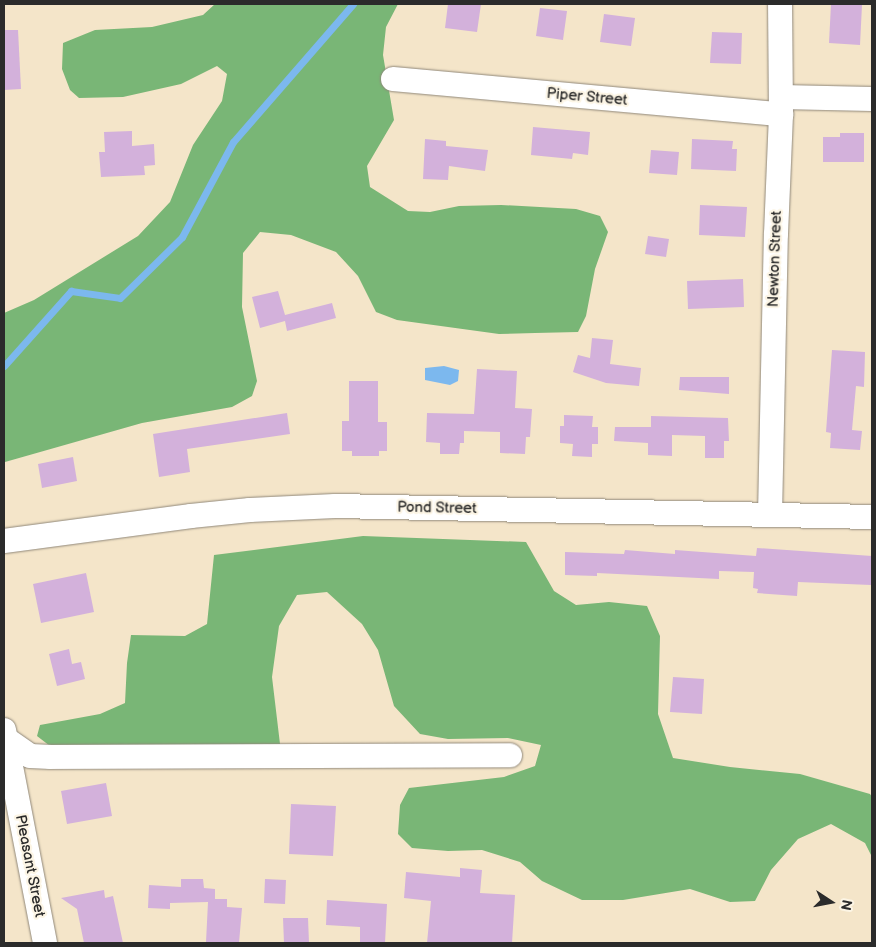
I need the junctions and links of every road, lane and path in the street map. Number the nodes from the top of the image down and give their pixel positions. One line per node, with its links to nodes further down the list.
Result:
1 (780, 4): 4 (street, Newton Street)
2 (393, 79): 4 (street, Piper Street)
3 (872, 98): 4 (street, Piper Street)
4 (781, 106): 5 (street, Newton Street)
5 (770, 515): 6 (street, Pond Street); 7 (street, Pond Street)
6 (872, 517)
7 (4, 541)
8 (5, 734): 9 (street); 10 (street, Pleasant Street)
9 (510, 755)
10 (45, 943)

